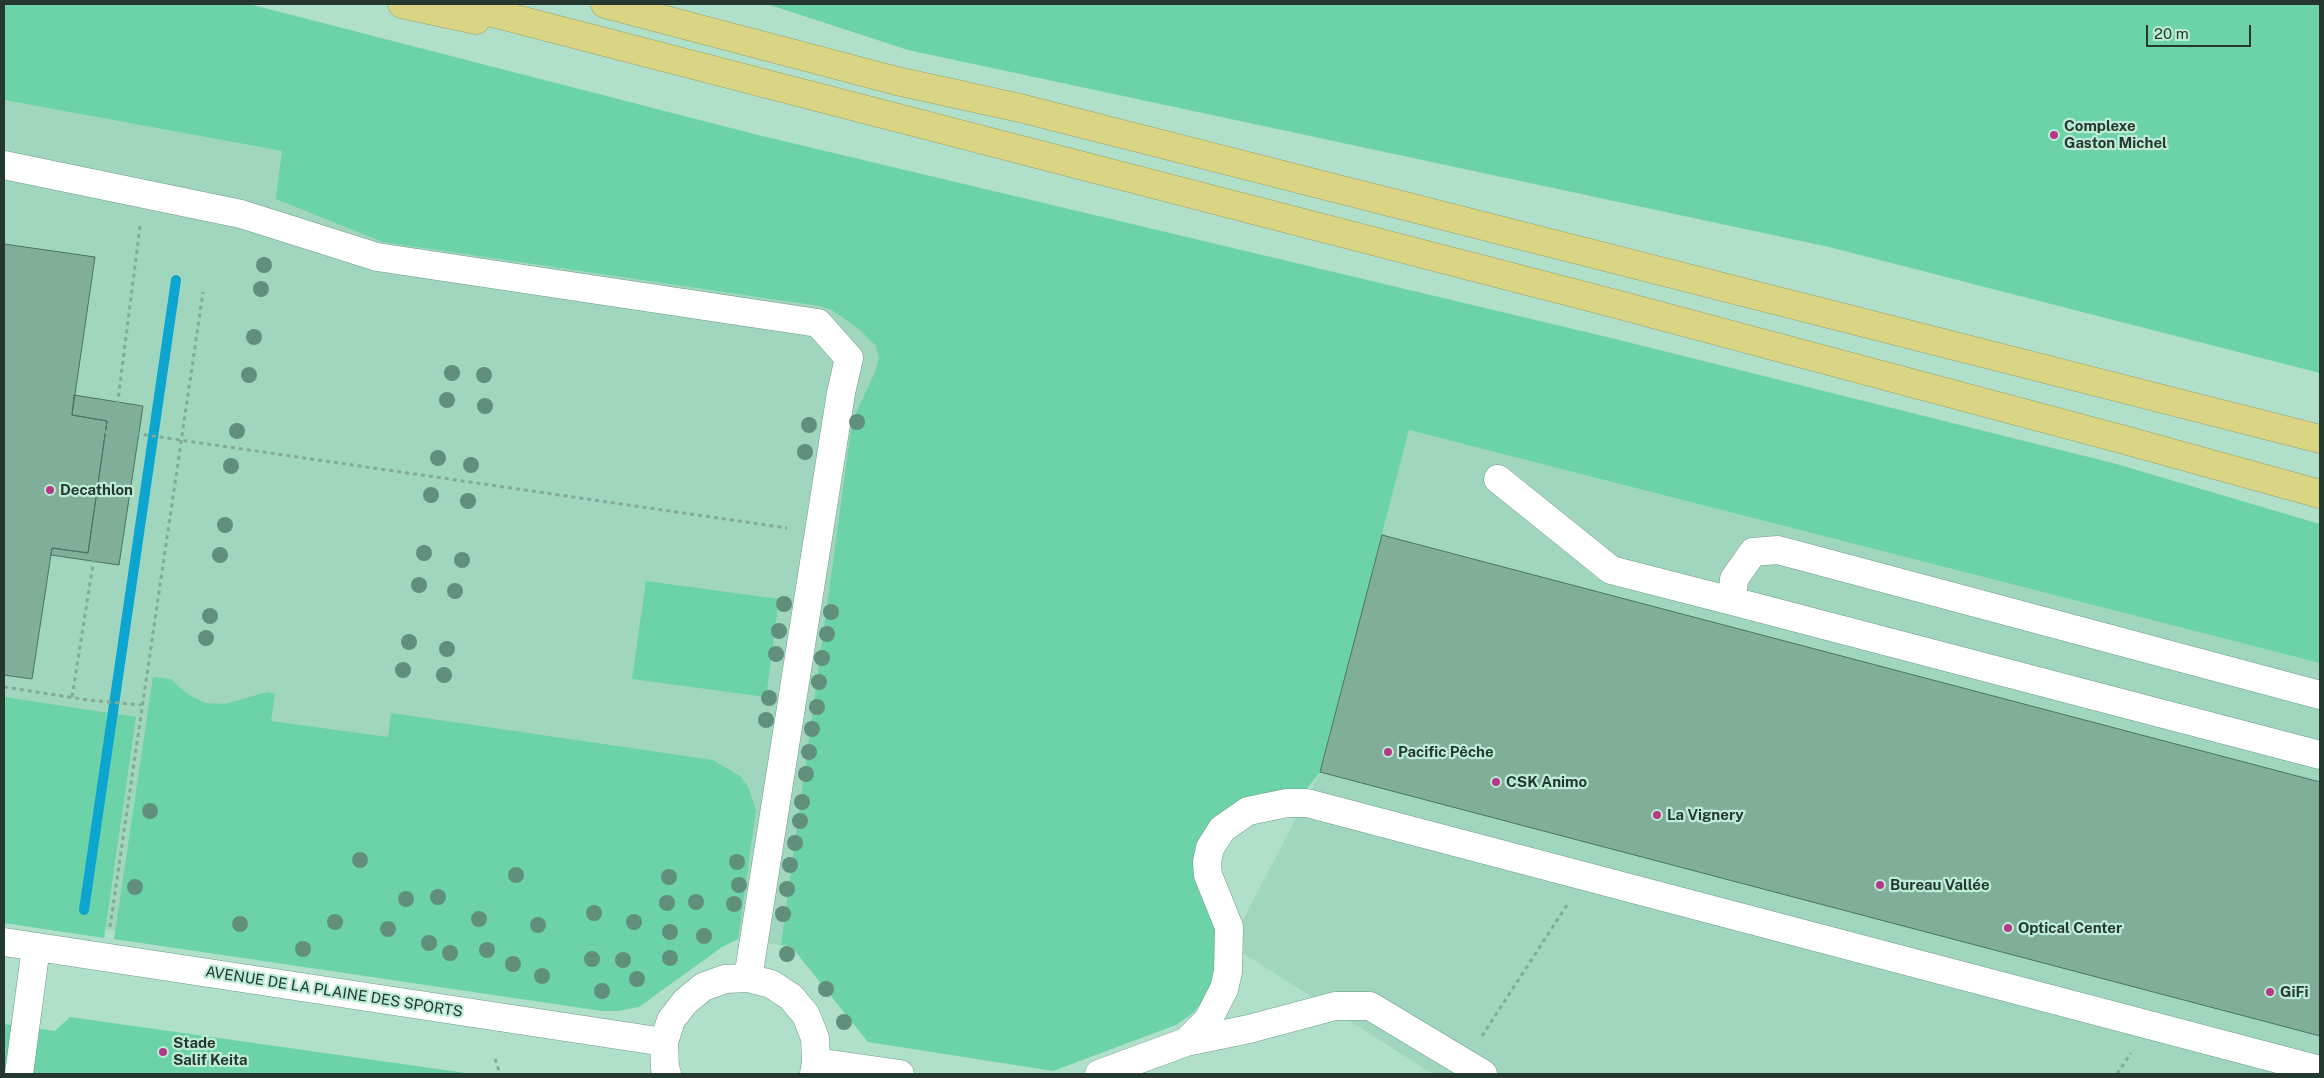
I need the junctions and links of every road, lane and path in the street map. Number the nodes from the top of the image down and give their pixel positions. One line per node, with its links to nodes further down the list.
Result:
1 (402, 4): 5 (highway)
2 (458, 4): 5 (highway)
3 (605, 4): 6 (highway)
4 (666, 4): 6 (highway)
5 (731, 75): 15 (highway)
6 (897, 80): 12 (highway)
7 (4, 165): 8 (street)
8 (144, 193): 11 (path); 16 (street)
9 (203, 292): 13 (path)
10 (104, 432): 11 (path)
11 (114, 432): 13 (path); 20 (path)
12 (2320, 439)
13 (182, 441): 16 (path); 21 (path)
14 (1498, 479): 17 (street)
15 (2320, 494)
16 (820, 532): 27 (street)
17 (1732, 601): 19 (street); 22 (street)
18 (4, 687): 20 (path)
19 (2320, 695)
20 (72, 697): 21 (path)
21 (141, 705): 26 (path)
22 (2320, 755)
23 (1586, 877): 29 (street); 32 (path); 33 (street)
24 (4, 942): 25 (street, AVENUE DE LA PLAINE DES SPORTS)
25 (36, 947): 26 (street, AVENUE DE LA PLAINE DES SPORTS); 34 (street)
26 (105, 957): 28 (street, AVENUE DE LA PLAINE DES SPORTS)
27 (748, 978): 28 (street); 31 (street)
28 (664, 1042): 36 (street)
29 (1186, 1042): 32 (street); 38 (street)
30 (495, 1059): 35 (path)
31 (815, 1068): 37 (street)
32 (1474, 1068)
33 (2320, 1070)
34 (19, 1074)
35 (500, 1074)
36 (667, 1074)
37 (900, 1074)
38 (1099, 1074)

